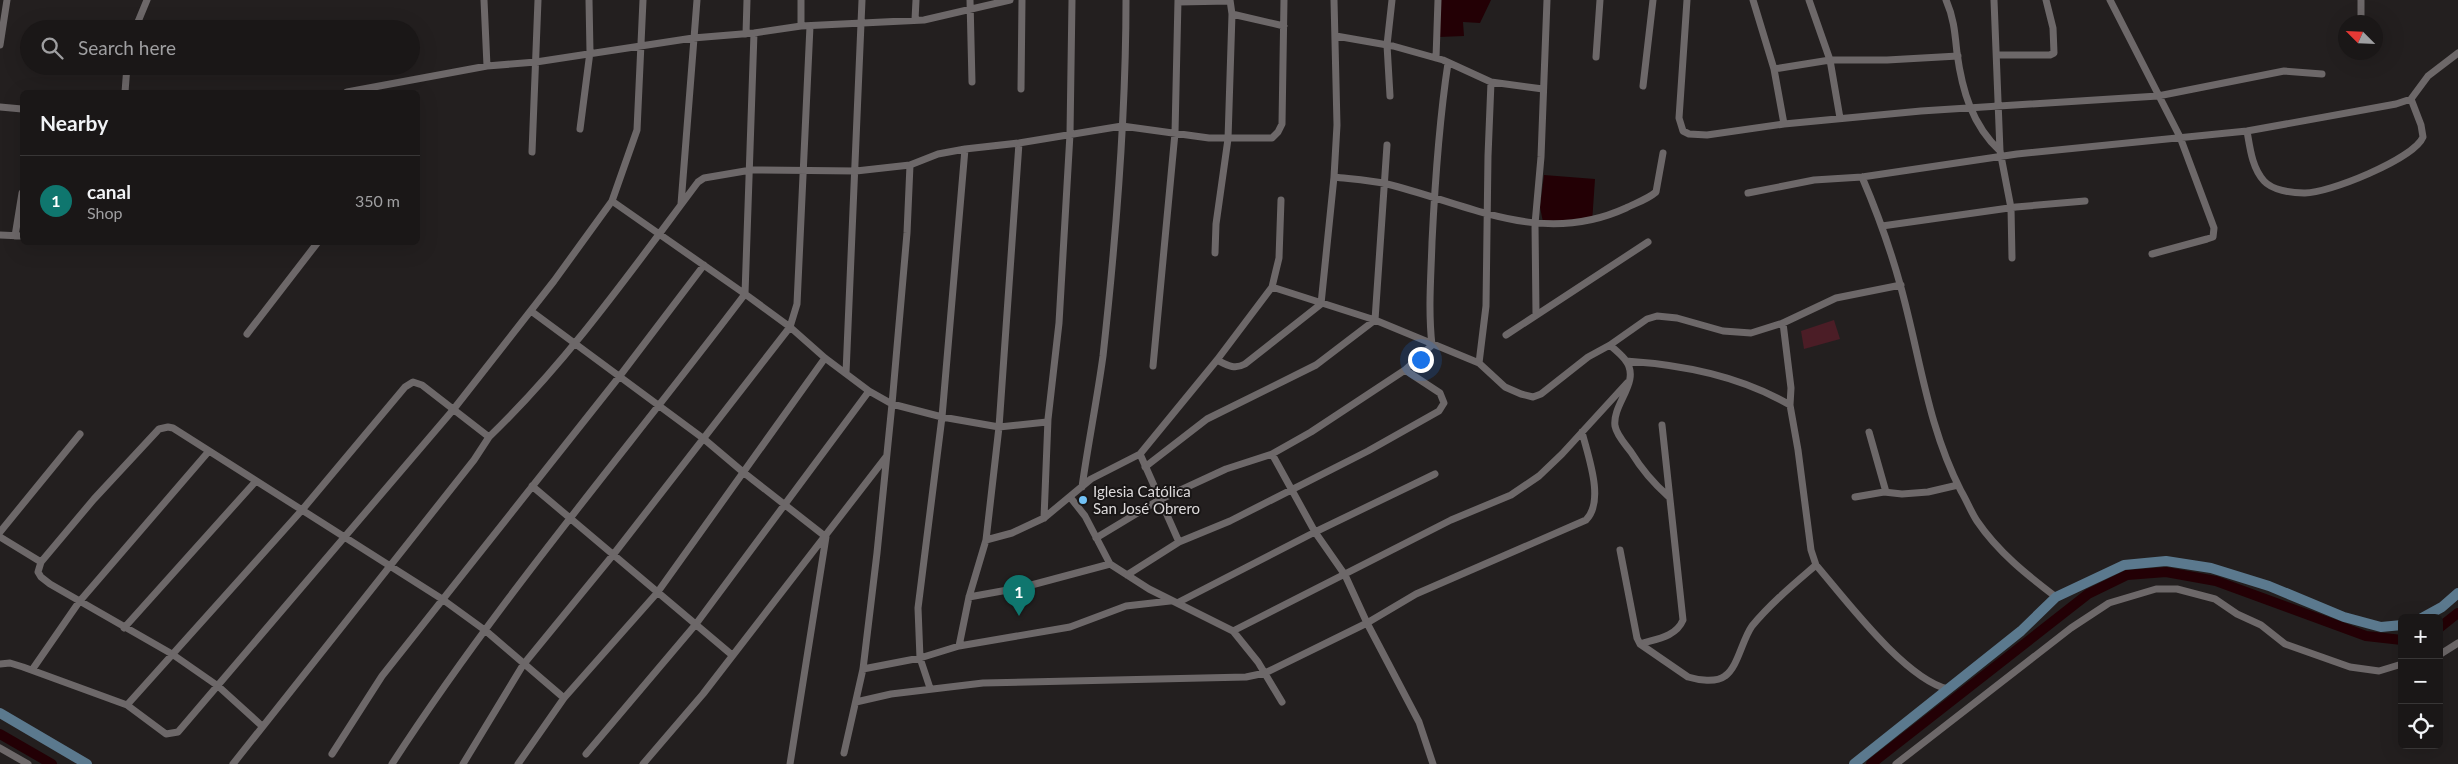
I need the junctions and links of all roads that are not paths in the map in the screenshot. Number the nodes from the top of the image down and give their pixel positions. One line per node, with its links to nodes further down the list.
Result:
1 (7, 0): 48 (street)
2 (147, 0): 36 (street)
3 (484, 0): 58 (street)
4 (538, 0): 56 (street)
5 (589, 0): 49 (street)
6 (643, 0): 46 (street)
7 (697, 0): 45 (street)
8 (747, 0): 43 (street)
9 (802, 0): 39 (street)
10 (862, 0): 38 (street)
11 (916, 0): 37 (street)
12 (1010, 0): 33 (street)
13 (1022, 0): 65 (street)
14 (1072, 0): 82 (street)
15 (1126, 0): 78 (street)
16 (1284, 0): 41 (street)
17 (1334, 0): 44 (street)
18 (1392, 0): 47 (street)
19 (1438, 0): 54 (street)
20 (1547, 0): 66 (street)
21 (1600, 0): 52 (street)
22 (1653, 0): 64 (street)
23 (1687, 0): 77 (street)
24 (1753, 0): 59 (street)
25 (1809, 0): 55 (street)
26 (1946, 0): 53 (street)
27 (1994, 0): 51 (street)
28 (2046, 0): 51 (street)
29 (2110, 0): 70 (street)
30 (2361, 0): 35 (street)
31 (1178, 1): 32 (street); 81 (street)
32 (1230, 1): 34 (street)
33 (970, 4): 37 (street); 62 (street)
34 (1232, 14): 41 (street); 84 (street)
35 (2361, 15)
36 (139, 20)
37 (915, 20): 38 (street)
38 (862, 24): 40 (street); 94 (street)
39 (801, 26): 40 (street); 42 (street)
40 (810, 26): 93 (street)
41 (1284, 26): 84 (street)
42 (754, 33): 43 (street); 92 (street)
43 (746, 34): 45 (street)
44 (1336, 36): 47 (street); 95 (street)
45 (695, 37): 46 (street); 103 (street)
46 (641, 45): 49 (street); 101 (street)
47 (1387, 45): 54 (street); 69 (street)
48 (0, 46)
49 (590, 52): 56 (street); 79 (street)
50 (2458, 52): 71 (street)
51 (1998, 55): 72 (street)
52 (1596, 56)
53 (1958, 56): 55 (street); 75 (street)
54 (1436, 58): 57 (street)
55 (1830, 60): 59 (street); 76 (street)
56 (536, 62): 58 (street); 88 (street)
57 (1448, 63): 63 (street); 99 (street)
58 (487, 66): 68 (street)
59 (1774, 69): 77 (street)
60 (2322, 74): 70 (street)
61 (127, 75): 67 (street)
62 (972, 82)
63 (1491, 82): 66 (street); 105 (street)
64 (1644, 86)
65 (1021, 89)
66 (1543, 89): 107 (street)
67 (125, 90)
68 (364, 90)
69 (1390, 96)
70 (2158, 96): 72 (street); 83 (street)
71 (2411, 99): 80 (street); 80 (street)
72 (2000, 105): 75 (street); 90 (street)
73 (0, 107): 74 (street)
74 (20, 109)
75 (1970, 109): 76 (street); 90 (street)
76 (1840, 118): 77 (street)
77 (1784, 124)
78 (1122, 126): 81 (street); 82 (street); 165 (street)
79 (580, 129)
80 (2247, 131): 83 (street)
81 (1175, 133): 84 (street); 136 (street)
82 (1070, 134): 85 (street); 147 (street)
83 (2180, 137): 90 (street); 115 (street)
84 (1228, 140): 114 (street)
85 (1019, 143): 87 (street); 149 (street)
86 (1387, 145): 97 (street)
87 (965, 149): 91 (street); 146 (street)
88 (532, 152)
89 (1663, 153): 107 (street)
90 (2000, 154): 96 (street); 104 (street)
91 (910, 165): 94 (street); 142 (street)
92 (750, 170): 93 (street); 103 (street); 120 (street)
93 (803, 170): 94 (street); 126 (street)
94 (856, 171): 138 (street)
95 (1334, 177): 97 (street); 121 (street)
96 (1862, 177): 98 (street); 108 (street)
97 (1384, 184): 99 (street); 124 (street)
98 (1748, 193)
99 (1434, 197): 105 (street); 130 (street)
100 (1281, 200): 118 (street)
101 (612, 201): 109 (street); 122 (street)
102 (2085, 201): 104 (street)
103 (682, 204): 109 (street)
104 (2011, 208): 108 (street); 116 (street)
105 (1486, 214): 107 (street); 135 (street)
106 (20, 222): 111 (street)
107 (1535, 224): 123 (street)
108 (1882, 226): 119 (street)
109 (661, 233): 117 (street); 129 (street)
110 (0, 235): 111 (street)
111 (19, 236)
112 (1648, 242): 123 (street)
113 (316, 245): 127 (street)
114 (1215, 253)
115 (2152, 254)
116 (2012, 258)
117 (704, 265): 120 (street); 139 (street)
118 (1272, 286): 121 (street); 133 (street)
119 (1901, 286): 125 (street); 163 (street)
120 (745, 294): 126 (street); 144 (street)
121 (1321, 304): 124 (street); 133 (street)
122 (530, 311): 129 (street); 145 (street)
123 (1536, 314): 128 (street)
124 (1376, 320): 130 (street); 159 (street)
125 (1783, 323): 131 (street); 143 (street)
126 (790, 327): 132 (street); 154 (street)
127 (247, 334)
128 (1506, 335)
129 (574, 344): 139 (street); 153 (street)
130 (1432, 345): 135 (street); 137 (street)
131 (1610, 345): 134 (street); 135 (street)
132 (825, 358): 138 (street); 160 (street)
133 (1217, 360): 156 (street)
134 (1626, 361): 140 (street); 143 (street)
135 (1479, 363)
136 (1153, 366)
137 (1405, 370): 157 (street); 166 (street)
138 (846, 373): 141 (street)
139 (619, 377): 144 (street); 164 (street)
140 (1631, 378): 150 (street); 168 (street)
141 (870, 391): 142 (street); 172 (street)
142 (892, 404): 146 (street); 158 (street)
143 (1790, 405): 188 (street)
144 (660, 407): 154 (street); 175 (street)
145 (453, 410): 153 (street); 173 (street); 180 (street)
146 (942, 417): 149 (street); 212 (street)
147 (1047, 422): 149 (street); 174 (street)
148 (1662, 425): 168 (street)
149 (999, 427): 182 (street)
150 (1582, 432): 191 (street); 201 (street)
151 (1869, 432): 167 (street)
152 (80, 434): 176 (street)
153 (489, 437): 189 (street)
154 (704, 439): 160 (street); 185 (street)
155 (209, 451): 162 (street); 186 (street); 197 (street)
156 (1140, 454): 159 (street); 165 (street)
157 (1272, 454): 166 (street); 171 (street)
158 (887, 456): 179 (street); 216 (street)
159 (1145, 467): 171 (street)
160 (743, 472): 172 (street); 192 (street)
161 (1435, 474): 177 (street)
162 (256, 481): 173 (street); 203 (street)
163 (1958, 485): 167 (street); 195 (street)
164 (532, 486): 175 (street); 196 (street)
165 (1082, 487): 169 (street)
166 (1290, 490): 177 (street); 183 (street)
167 (1886, 492): 170 (street)
168 (1668, 496): 207 (street)
169 (1070, 497): 174 (street); 181 (street)
170 (1856, 497)
171 (1160, 500): 181 (street); 183 (street)
172 (784, 505): 179 (street); 200 (street)
173 (302, 510): 180 (street); 210 (street)
174 (1044, 518): 182 (street)
175 (571, 519): 185 (street); 204 (street)
176 (0, 532)
177 (1315, 532): 191 (street); 198 (street)
178 (0, 537): 186 (street)
179 (826, 537): 211 (street); 239 (street)
180 (346, 538): 189 (street); 219 (street)
181 (1096, 538): 187 (street)
182 (986, 540): 194 (street)
183 (1179, 542): 190 (street)
184 (1620, 550): 207 (street)
185 (613, 555): 192 (street); 214 (street)
186 (40, 562): 197 (street)
187 (1110, 564): 190 (street); 194 (street)
188 (1816, 565): 207 (street); 221 (street)
189 (388, 566): 196 (street); 227 (street)
190 (1127, 575): 198 (street)
191 (1345, 575): 201 (street); 205 (street)
192 (657, 593): 200 (street); 222 (street)
193 (2458, 593): 199 (street)
194 (969, 597): 208 (street)
195 (2056, 597): 202 (street); 221 (street)
196 (442, 599): 204 (street); 230 (street)
197 (79, 602): 203 (street); 217 (street)
198 (1174, 602): 205 (street); 208 (street)
199 (2429, 614)
200 (696, 624): 211 (street); 231 (street)
201 (1367, 624): 218 (street); 240 (street)
202 (2398, 625)
203 (124, 628): 210 (street)
204 (486, 631): 214 (street); 235 (street)
205 (1233, 631): 218 (street)
206 (2458, 643): 209 (street)
207 (1640, 644)
208 (959, 646): 212 (street)
209 (2443, 652)
210 (172, 654): 219 (street); 225 (street)
211 (732, 655): 238 (street)
212 (920, 658): 216 (street); 220 (street)
213 (0, 664): 217 (street)
214 (524, 665): 222 (street); 236 (street)
215 (2398, 665): 242 (street)
216 (863, 669): 223 (street)
217 (32, 670): 225 (street)
218 (1266, 673): 220 (street); 224 (street)
219 (218, 686): 225 (street); 227 (street)
220 (930, 688): 223 (street)
221 (1948, 689): 241 (street)
222 (564, 698): 237 (street)
223 (856, 702): 229 (street)
224 (1282, 702)
225 (127, 705)
226 (0, 713): 233 (street)
227 (262, 726): 234 (street)
228 (0, 748): 232 (street)
229 (844, 753)
230 (332, 754)
231 (586, 754)
232 (28, 764)
233 (88, 764)
234 (233, 764)
235 (392, 764)
236 (463, 764)
237 (518, 764)
238 (643, 764)
239 (790, 764)
240 (1433, 764)
241 (1854, 764)
242 (1896, 764)

